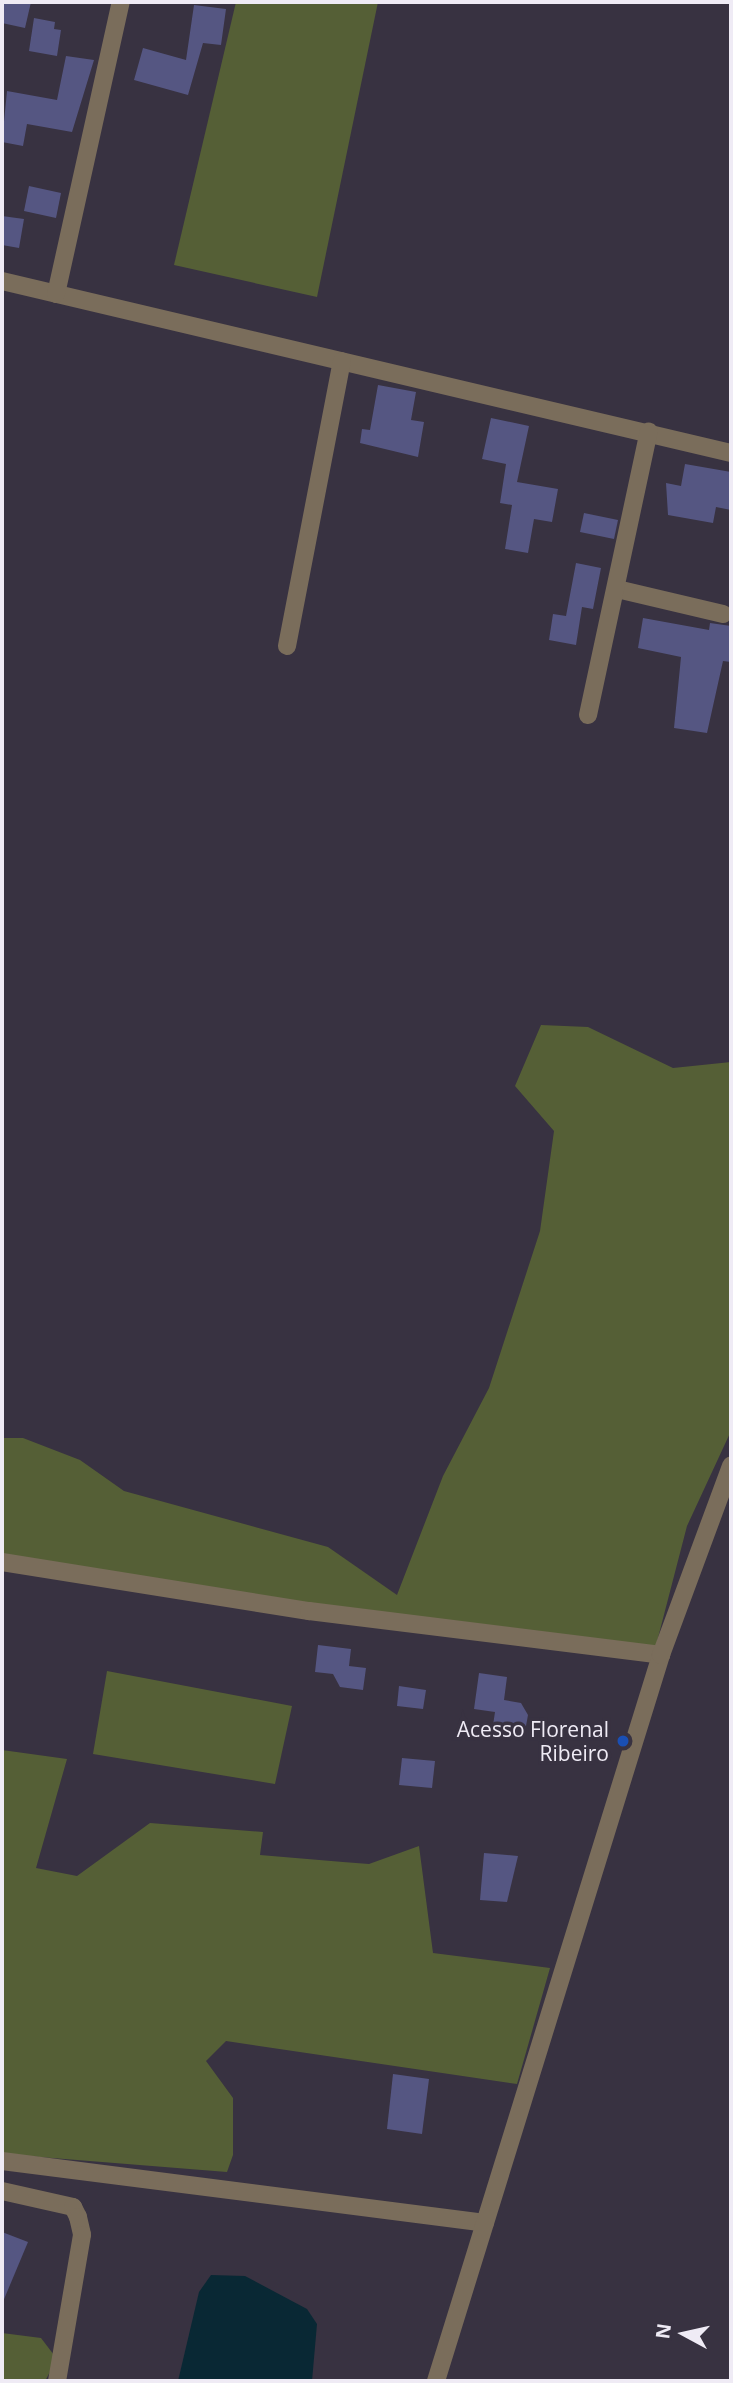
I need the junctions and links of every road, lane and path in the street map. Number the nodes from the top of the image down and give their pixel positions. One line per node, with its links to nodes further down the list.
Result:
1 (121, 2): 3 (street)
2 (2, 281): 3 (street)
3 (56, 294): 4 (street)
4 (342, 361): 5 (street); 9 (street)
5 (649, 431): 6 (street); 7 (street)
6 (731, 453)
7 (617, 589): 8 (street); 10 (street)
8 (723, 614)
9 (287, 646)
10 (587, 715)
11 (731, 1466): 13 (street)
12 (2, 1562): 13 (street)
13 (661, 1656): 16 (street)
14 (2, 2161): 16 (street)
15 (2, 2191): 17 (street)
16 (485, 2223): 18 (street)
17 (57, 2381)
18 (436, 2381)

